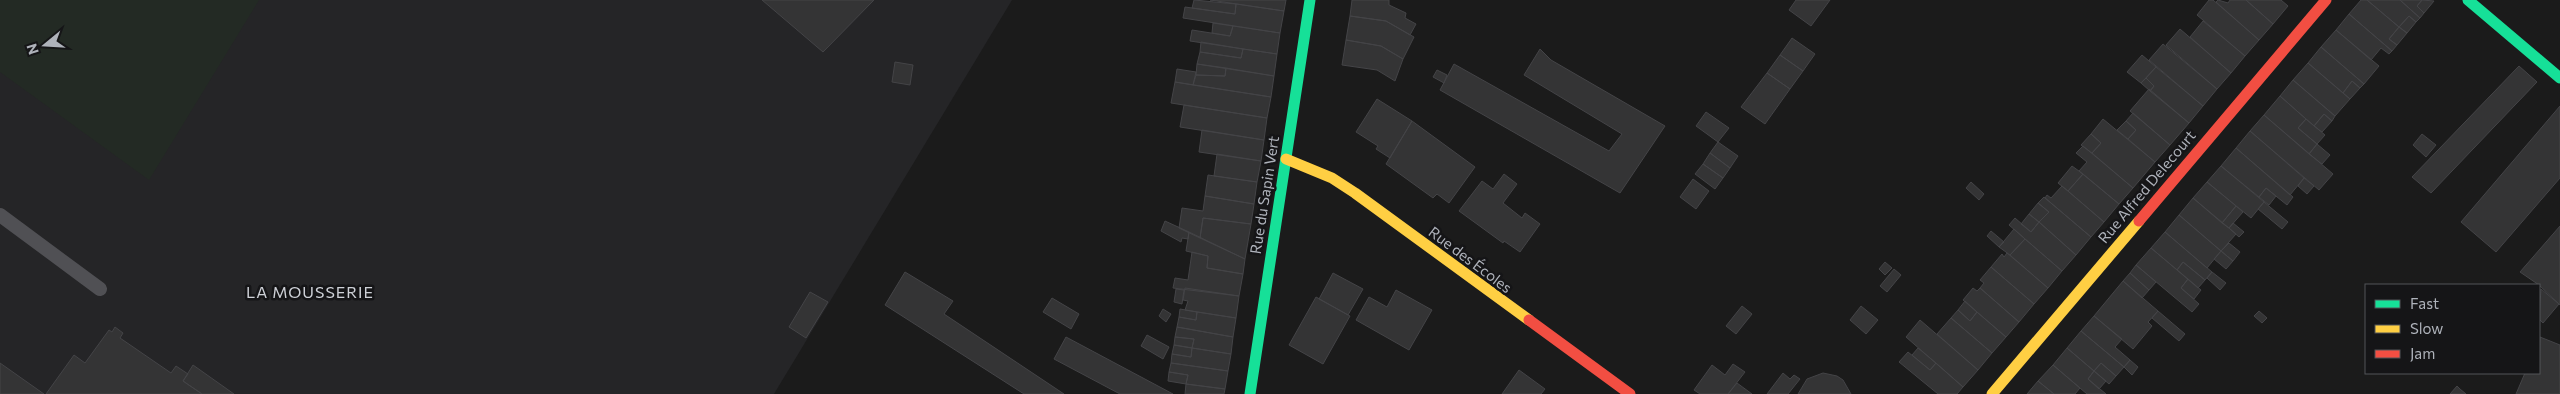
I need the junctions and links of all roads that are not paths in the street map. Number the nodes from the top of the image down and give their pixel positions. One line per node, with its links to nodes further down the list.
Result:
1 (1310, 0): 5 (street, Rue du Sapin Vert)
2 (2326, 0): 10 (street, Rue Alfred Delecourt)
3 (2468, 0): 4 (street)
4 (2560, 78)
5 (1286, 159): 8 (street, Rue du Sapin Vert); 9 (street, Rue des Écoles)
6 (0, 215): 7 (lane)
7 (100, 289)
8 (1250, 394)
9 (1630, 394)
10 (1992, 394)

